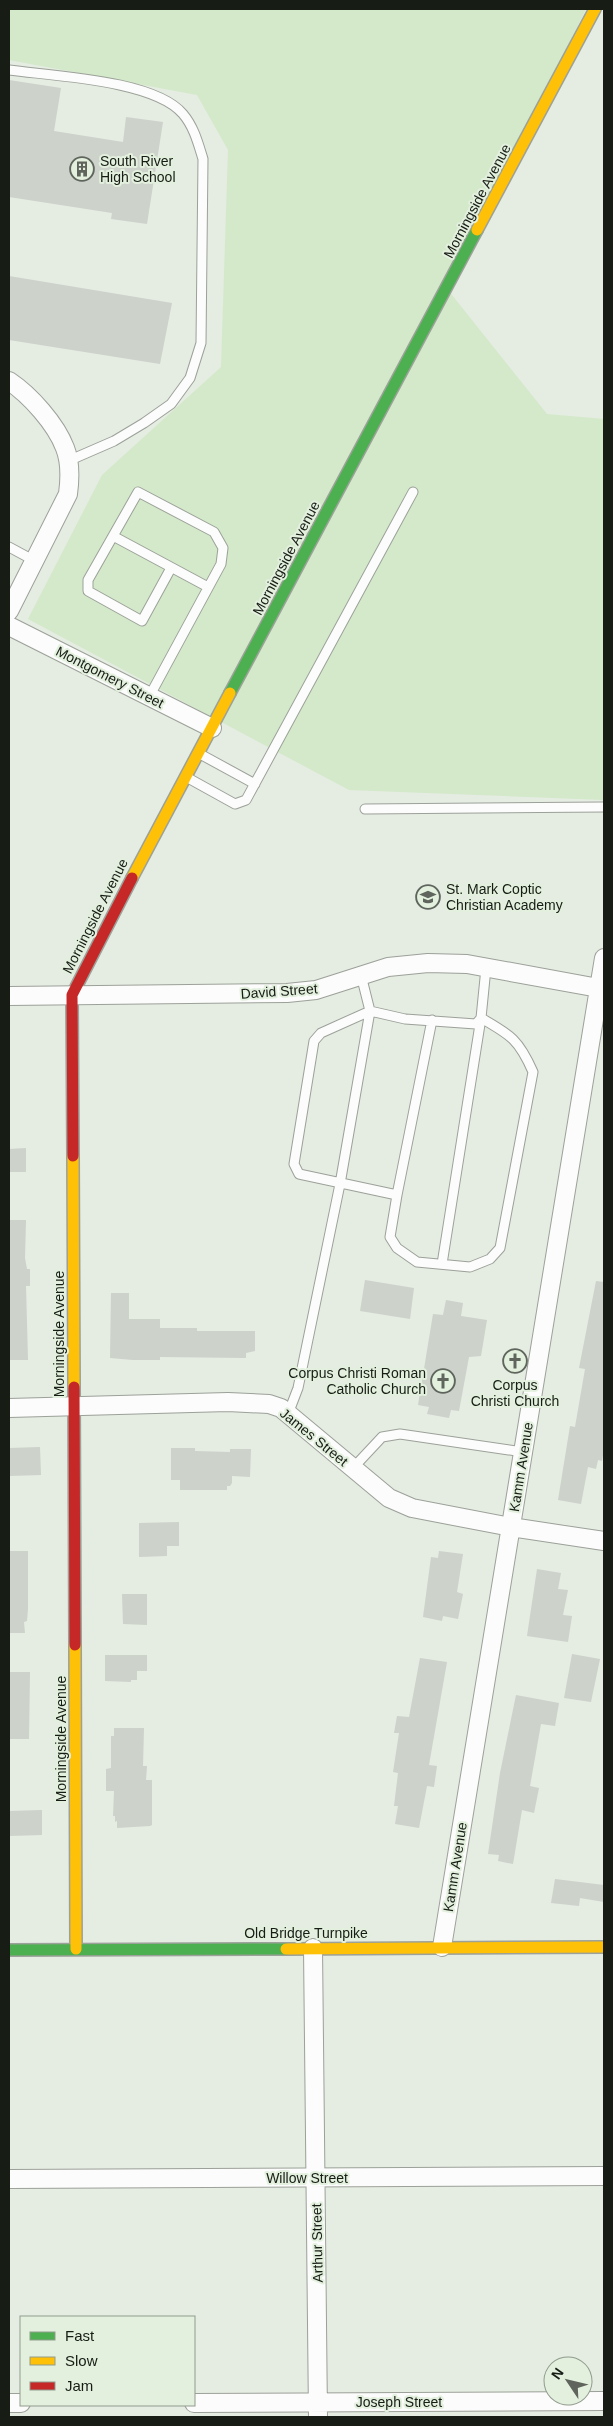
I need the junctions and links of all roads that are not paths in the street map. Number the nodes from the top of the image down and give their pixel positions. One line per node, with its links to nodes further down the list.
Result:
1 (595, 9): 14 (street, Morningside Avenue)
2 (9, 70): 4 (lane)
3 (9, 380): 4 (street)
4 (68, 461): 8 (street)
5 (413, 492): 17 (lane)
6 (114, 536): 9 (lane); 9 (lane); 10 (lane)
7 (9, 547): 8 (lane)
8 (35, 561): 11 (street)
9 (171, 568): 10 (lane)
10 (208, 587): 13 (lane)
11 (9, 611)
12 (9, 626): 13 (street, Montgomery Street)
13 (149, 697): 14 (street, Montgomery Street)
14 (212, 728): 15 (street, Morningside Avenue)
15 (198, 754): 16 (street, Morningside Avenue); 17 (lane)
16 (186, 777): 17 (lane); 24 (street, Morningside Avenue)
17 (254, 784)
18 (604, 807): 19 (lane)
19 (364, 808)
20 (604, 958): 23 (street, Kamm Avenue)
21 (486, 968): 22 (street, David Street); 23 (street, David Street); 27 (lane)
22 (361, 975): 24 (street, David Street); 26 (lane)
23 (602, 988): 35 (street, Kamm Avenue)
24 (72, 995): 25 (street, David Street); 33 (street, Morningside Avenue)
25 (9, 996)
26 (370, 1011): 28 (lane); 29 (lane); 29 (lane)
27 (481, 1018): 28 (lane); 31 (lane); 31 (lane)
28 (432, 1020): 30 (lane)
29 (340, 1184): 30 (lane); 34 (lane)
30 (396, 1195): 31 (lane)
31 (442, 1264)
32 (9, 1408): 33 (street, James Street)
33 (75, 1408): 34 (street, James Street); 43 (street, Morningside Avenue)
34 (288, 1414): 36 (street, James Street)
35 (523, 1452): 36 (lane); 37 (street, Kamm Avenue)
36 (353, 1468): 37 (street, James Street)
37 (511, 1527): 38 (street, James Street); 39 (street, Kamm Avenue)
38 (604, 1541)
39 (442, 1947): 40 (street, Old Bridge Turnpike); 41 (street, Old Bridge Turnpike)
40 (604, 1947)
41 (313, 1948): 43 (street, Old Bridge Turnpike); 45 (street, Arthur Street)
42 (9, 1950): 43 (street, Old Bridge Turnpike)
43 (76, 1950)
44 (604, 2176): 45 (street, Willow Street)
45 (316, 2178): 46 (street, Willow Street); 49 (street, Arthur Street)
46 (9, 2179)
47 (604, 2401): 49 (street, Joseph Street)
48 (195, 2403): 49 (street, Joseph Street)
49 (318, 2410)

